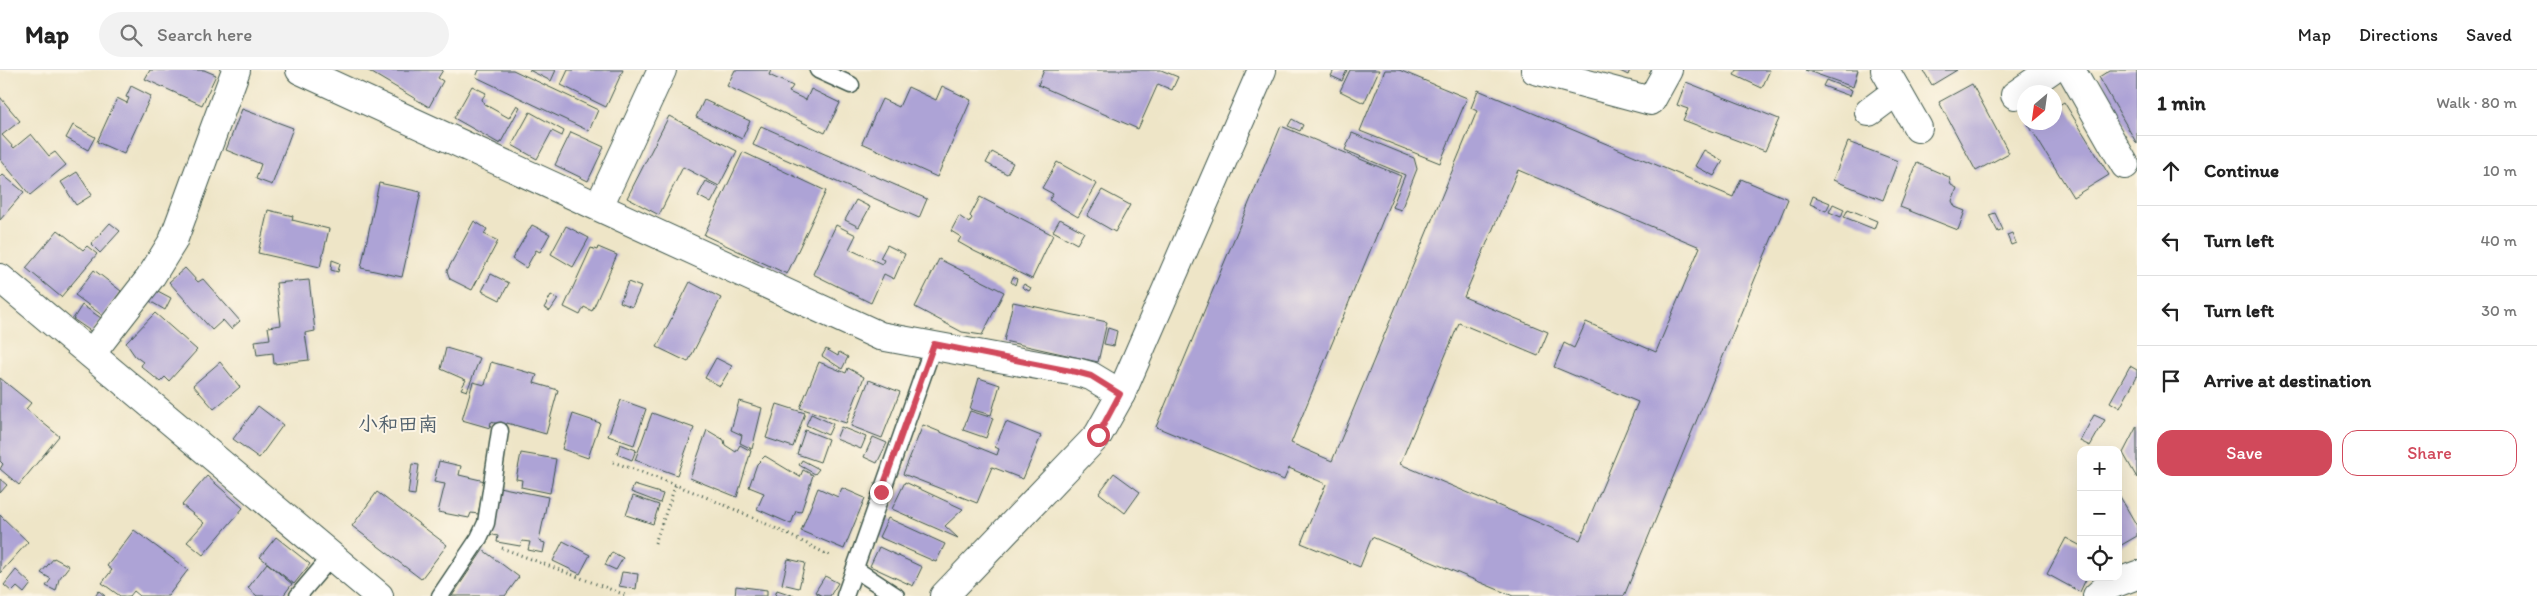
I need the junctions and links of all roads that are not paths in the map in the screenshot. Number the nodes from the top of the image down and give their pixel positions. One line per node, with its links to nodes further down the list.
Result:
1 (236, 70): 19 (street)
2 (300, 70): 16 (street)
3 (662, 70): 16 (street)
4 (818, 70): 11 (lane)
5 (1262, 70): 20 (street)
6 (1535, 70): 7 (street)
7 (1668, 70)
8 (2051, 70): 12 (street)
9 (2071, 70): 15 (street)
10 (1891, 80): 13 (street); 14 (street)
11 (851, 85)
12 (2015, 96)
13 (1869, 112)
14 (1918, 128)
15 (2125, 165)
16 (599, 206): 18 (street)
17 (0, 278): 19 (street)
18 (934, 344): 20 (street); 23 (lane)
19 (91, 354): 22 (street)
20 (1120, 394): 30 (street)
21 (500, 431): 27 (lane)
22 (331, 557): 25 (lane); 26 (street)
23 (855, 568): 28 (lane); 29 (lane)
24 (2137, 575): 31 (street)
25 (298, 596)
26 (379, 596)
27 (440, 596)
28 (845, 596)
29 (896, 596)
30 (944, 596)
31 (2097, 596)

